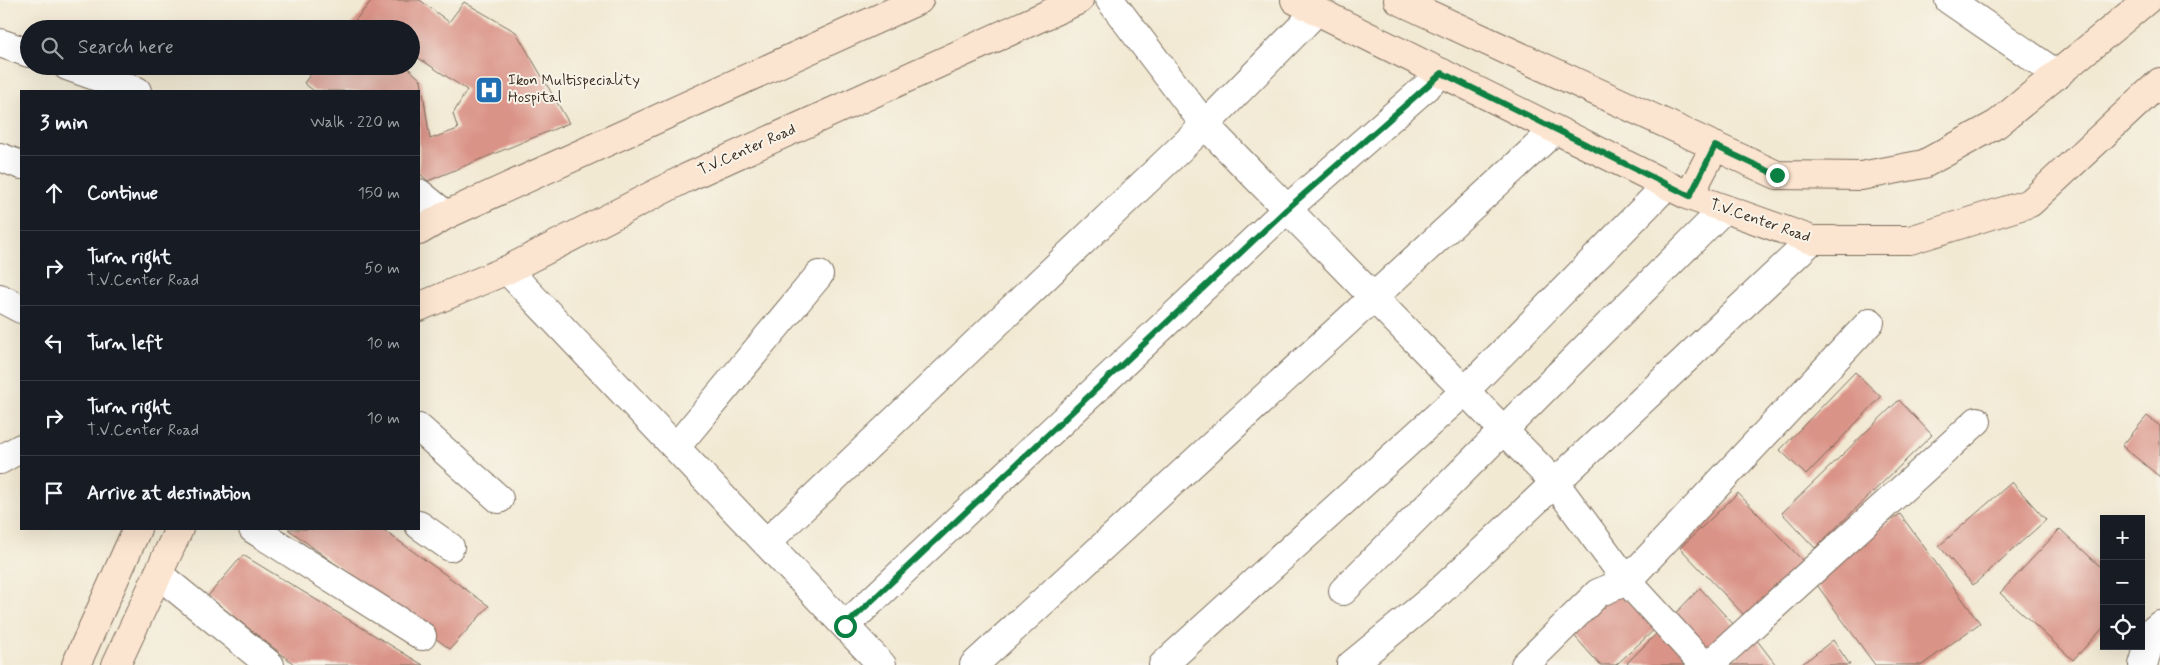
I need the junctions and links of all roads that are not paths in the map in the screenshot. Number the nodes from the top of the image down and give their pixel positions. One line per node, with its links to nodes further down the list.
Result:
1 (919, 0): 24 (street)
2 (1079, 0): 27 (street, T.V.Center Road)
3 (1110, 0): 15 (street)
4 (1398, 0): 17 (street)
5 (1949, 0): 12 (street)
6 (2147, 0): 12 (street)
7 (1306, 6): 10 (street, T.V.Center Road); 15 (street)
8 (0, 43): 9 (street)
9 (20, 50)
10 (1442, 73): 16 (street, T.V.Center Road); 22 (street)
11 (92, 75): 14 (street)
12 (2058, 75): 17 (street)
13 (2160, 82): 26 (street, T.V.Center Road)
14 (134, 90)
15 (1205, 125): 22 (street); 49 (street)
16 (1555, 130): 20 (street, T.V.Center Road); 29 (street)
17 (1715, 146): 20 (street)
18 (0, 157): 19 (street)
19 (20, 165)
20 (1678, 190): 23 (street, T.V.Center Road); 34 (street)
21 (420, 195): 24 (street)
22 (1287, 209): 29 (street); 55 (street)
23 (1724, 209): 26 (street, T.V.Center Road); 37 (street)
24 (446, 215): 25 (street)
25 (420, 230)
26 (1812, 240): 43 (street)
27 (507, 270): 31 (street, T.V.Center Road); 40 (street)
28 (819, 275): 40 (street)
29 (1373, 297): 34 (street); 61 (street)
30 (0, 298): 32 (street)
31 (420, 307)
32 (20, 308)
33 (1870, 322): 52 (street)
34 (1465, 392): 37 (street); 62 (street)
35 (1977, 421): 66 (street)
36 (420, 429): 44 (street)
37 (1504, 430): 43 (street); 53 (street)
38 (0, 437): 39 (street)
39 (20, 447)
40 (676, 448): 49 (street)
41 (20, 449): 42 (street)
42 (0, 460)
43 (1555, 483): 52 (street); 63 (street)
44 (499, 499)
45 (420, 526): 50 (street)
46 (137, 530): 57 (street)
47 (179, 530): 51 (street)
48 (255, 530): 56 (street)
49 (766, 543): 55 (street)
50 (450, 547)
51 (158, 574): 58 (street); 59 (street)
52 (1627, 581): 64 (street); 65 (street)
53 (1343, 591)
54 (2160, 625): 67 (street)
55 (845, 626): 60 (street)
56 (422, 636)
57 (76, 665)
58 (116, 665)
59 (270, 665)
60 (882, 665)
61 (974, 665)
62 (1163, 665)
63 (1351, 665)
64 (1524, 665)
65 (1704, 665)
66 (1710, 665)
67 (2143, 665)

